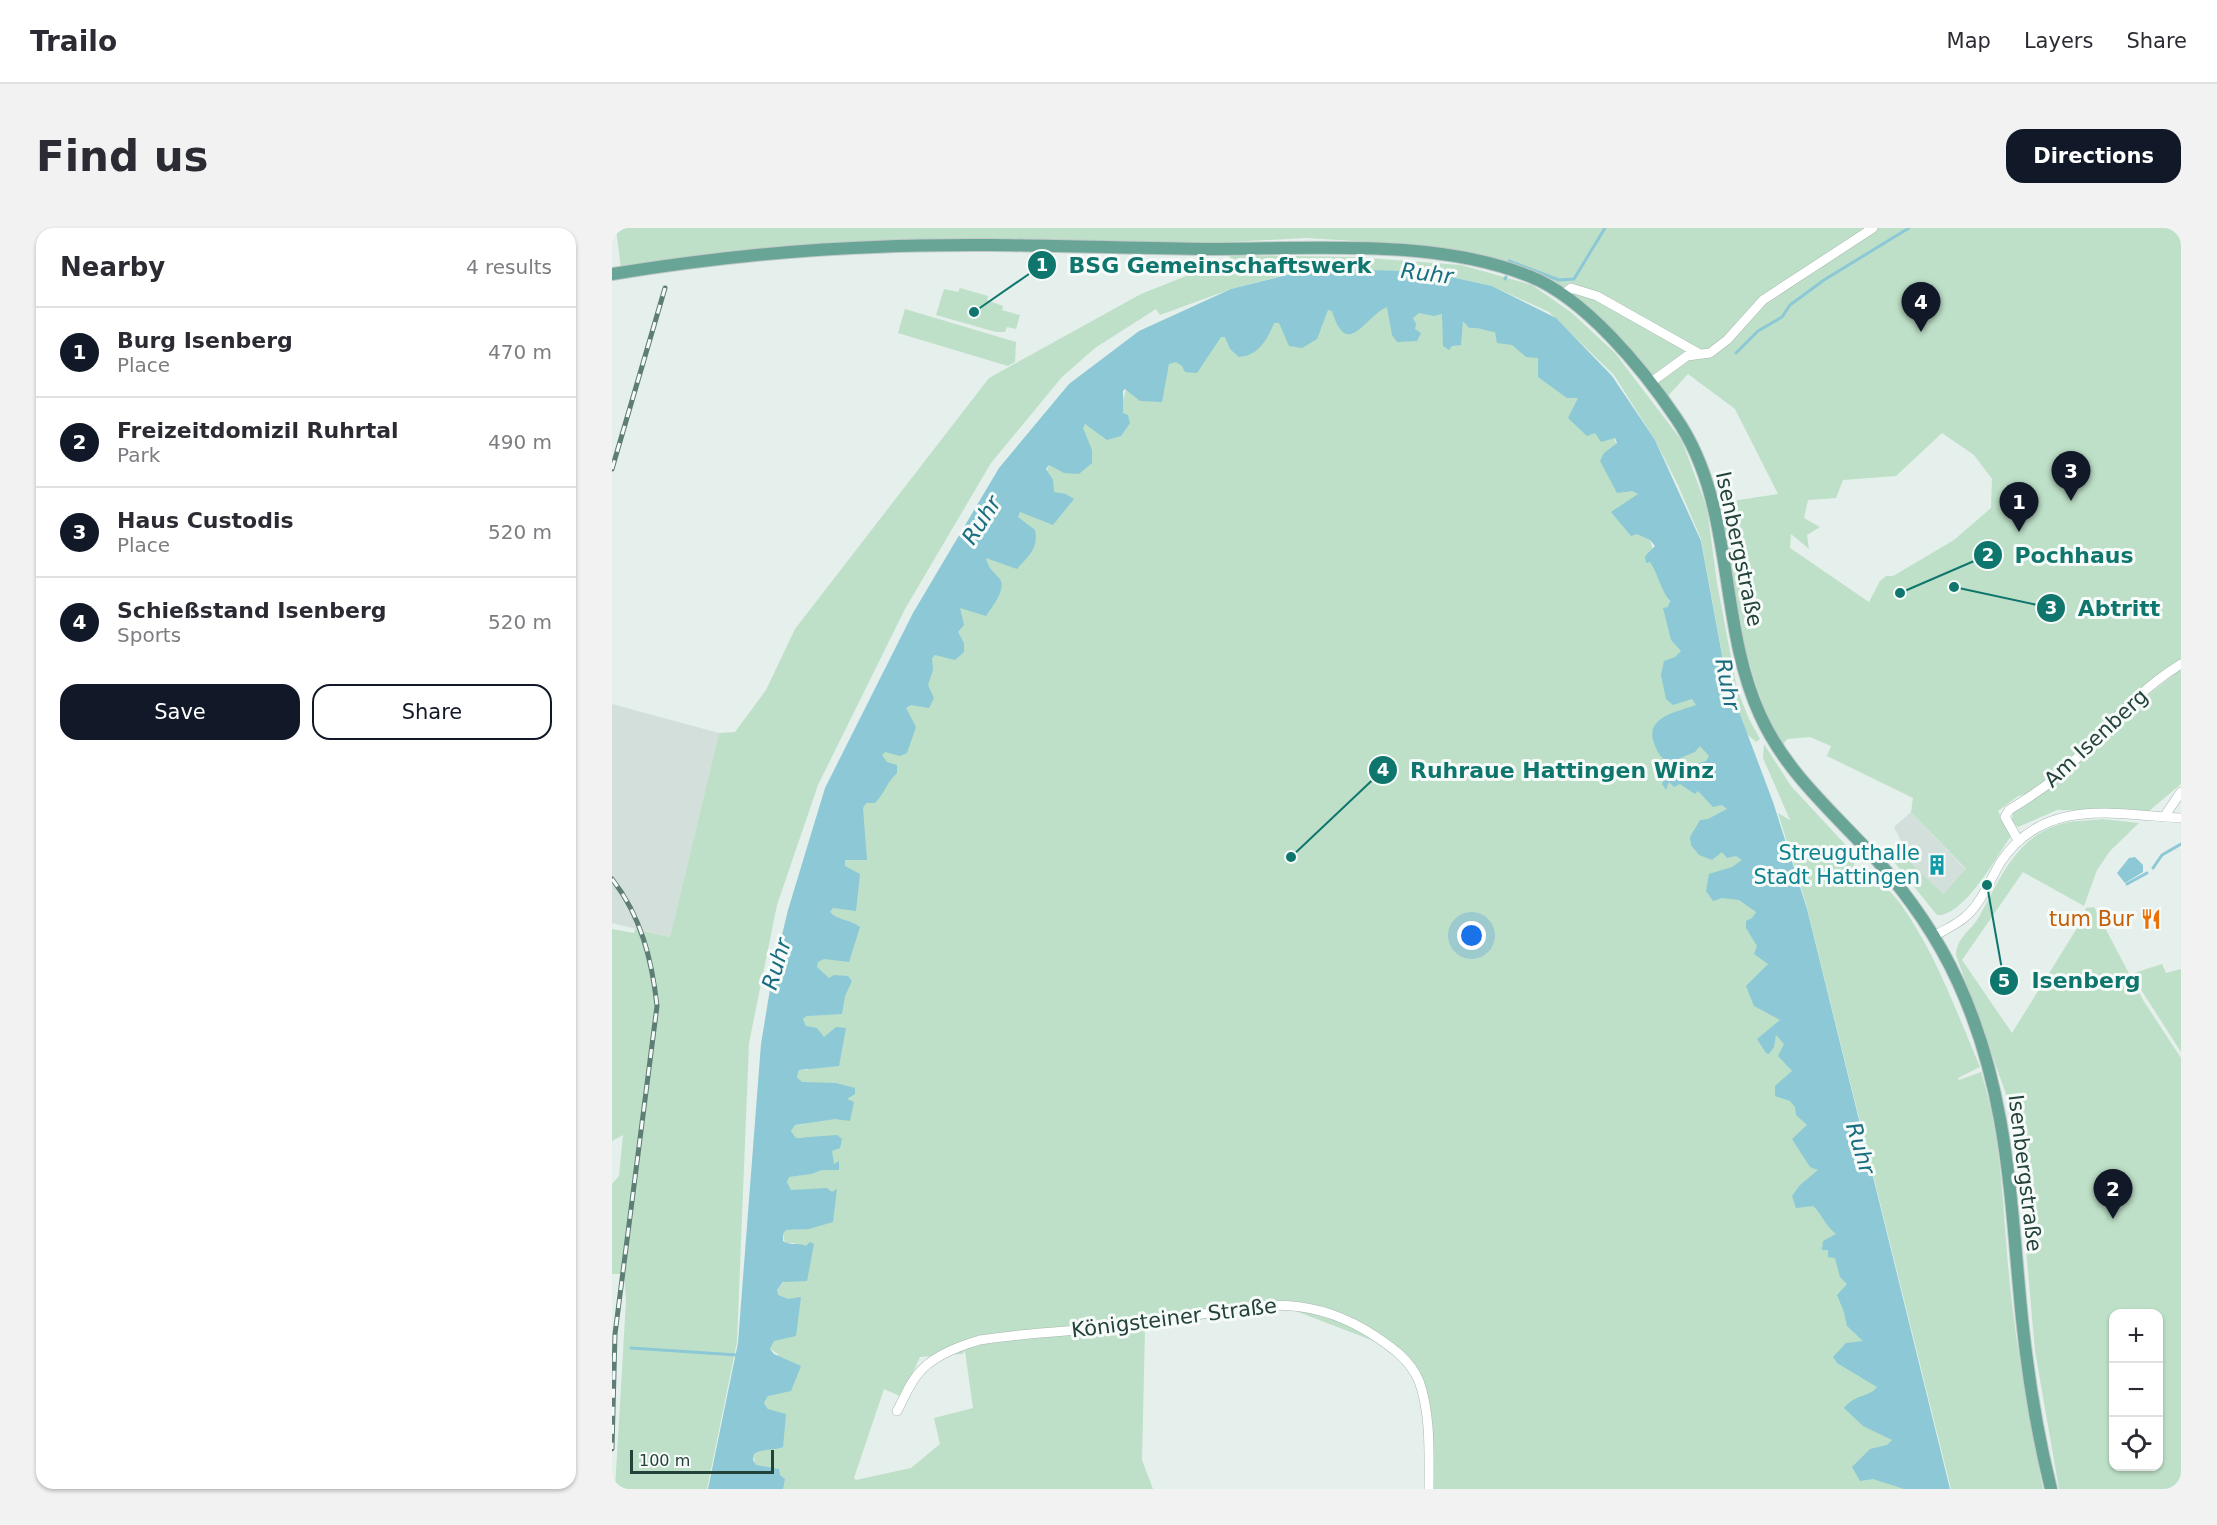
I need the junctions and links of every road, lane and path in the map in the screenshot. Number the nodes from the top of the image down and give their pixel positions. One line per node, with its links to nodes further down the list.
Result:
1 (1873, 228): 4 (street)
2 (612, 274): 3 (main road, Isenbergstraße)
3 (1563, 295): 4 (street); 5 (main road, Isenbergstraße)
4 (1698, 353): 5 (street)
5 (1650, 383): 11 (main road, Isenbergstraße)
6 (2181, 664): 10 (street, Am Isenberg)
7 (2181, 792): 8 (street)
8 (2164, 817): 9 (street); 10 (street)
9 (2181, 818)
10 (2018, 840): 11 (street)
11 (1934, 936): 14 (main road, Isenbergstraße)
12 (897, 1411): 13 (street, Königsteiner Straße)
13 (1429, 1489)
14 (2051, 1489)

